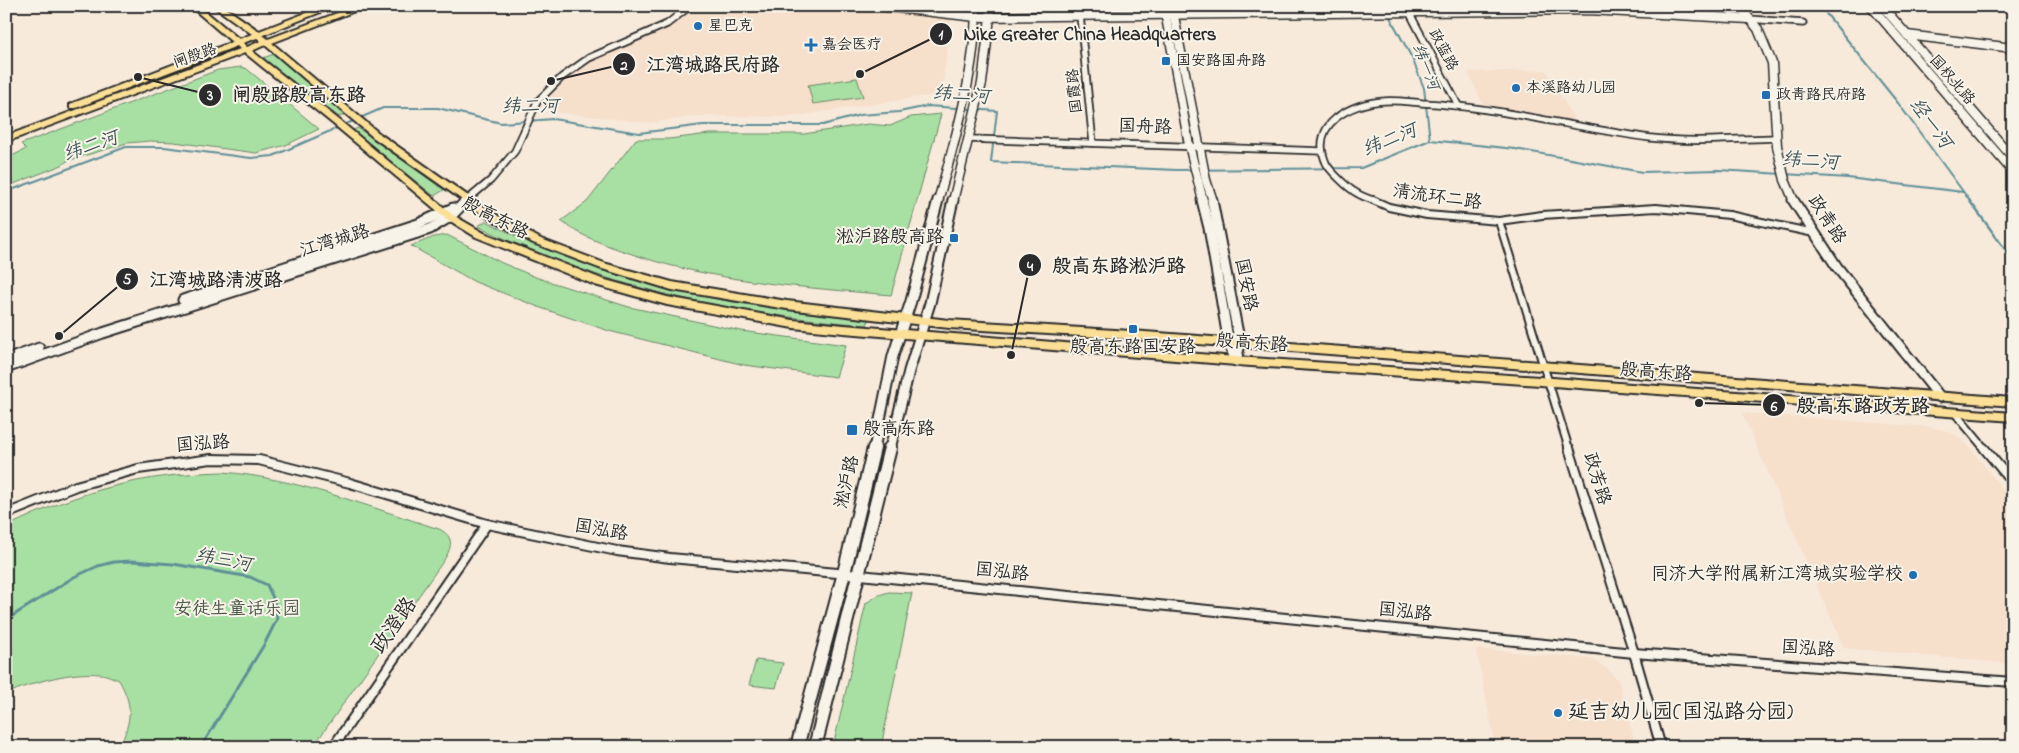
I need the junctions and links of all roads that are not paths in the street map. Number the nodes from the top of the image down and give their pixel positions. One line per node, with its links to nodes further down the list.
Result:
1 (194, 6): 25 (main road, 殷高东路)
2 (218, 6): 22 (main road, 殷高东路)
3 (332, 6): 16 (main road, 闸殷路)
4 (364, 6): 21 (main road, 闸殷路)
5 (690, 6): 44 (street, 江湾城路)
6 (878, 6): 17 (street)
7 (976, 6): 17 (street, 淞沪路)
8 (989, 6): 18 (street, 淞沪路)
9 (1080, 6): 15 (street, 国霞路)
10 (1739, 6): 19 (street, 政青路)
11 (1871, 6): 23 (street, 国权北路)
12 (1882, 6): 24 (street, 国权北路)
13 (1408, 9): 14 (street); 19 (street); 31 (street, 政蓝路)
14 (1169, 10): 15 (street); 38 (street, 国安路); 39 (street, 国安路)
15 (1081, 15): 18 (street); 37 (street, 国霞路)
16 (308, 16): 21 (main road); 22 (main road, 闸殷路)
17 (976, 17): 18 (street); 33 (street, 淞沪路)
18 (990, 17): 36 (street, 淞沪路)
19 (1749, 19): 20 (street); 34 (street, 政青路)
20 (1802, 23)
21 (318, 24): 26 (main road, 闸殷路)
22 (258, 34): 25 (main road, 闸殷路); 26 (main road, 殷高东路)
23 (1894, 34): 24 (street); 43 (street, 国权北路)
24 (1907, 35): 27 (street); 41 (street, 国权北路)
25 (237, 42): 28 (main road, 殷高东路); 29 (main road, 闸殷路)
26 (268, 43): 28 (main road, 闸殷路); 44 (main road, 殷高东路)
27 (2013, 48)
28 (247, 51): 30 (main road, 闸殷路); 45 (main road, 殷高东路)
29 (177, 66): 30 (main road); 32 (main road, 闸殷路)
30 (192, 72): 35 (main road, 闸殷路)
31 (1458, 105): 34 (street); 40 (street)
32 (6, 132)
33 (955, 138): 36 (street); 48 (street, 淞沪路)
34 (1776, 138): 47 (street, 政青路)
35 (6, 139)
36 (969, 139): 37 (street, 国舟路); 49 (street, 淞沪路)
37 (1093, 143): 38 (street, 国舟路)
38 (1189, 146): 39 (street, 国舟路); 42 (street, 国安路)
39 (1200, 146): 40 (street, 国舟路); 42 (street, 国安路)
40 (1321, 151): 46 (street, 清流环二路)
41 (2013, 158)
42 (1198, 160): 52 (street, 国安路)
43 (2013, 172)
44 (467, 200): 45 (street, 江湾城路); 48 (main road, 殷高东路)
45 (447, 215): 50 (main road, 殷高东路); 53 (street, 江湾城路); 55 (street, 江湾城路)
46 (1499, 221): 47 (street, 清流环二路); 56 (street, 政芳路)
47 (1814, 233): 58 (street, 政青路)
48 (906, 319): 49 (main road, 殷高东路); 50 (street, 淞沪路)
49 (924, 320): 51 (street, 淞沪路); 52 (main road, 殷高东路)
50 (900, 334): 51 (main road, 殷高东路); 65 (street, 淞沪路)
51 (920, 336): 54 (main road, 殷高东路); 66 (street, 淞沪路)
52 (1234, 344): 54 (street, 国安路); 56 (main road, 殷高东路)
53 (6, 360)
54 (1236, 361): 57 (main road, 殷高东路)
55 (6, 368)
56 (1546, 368): 57 (street, 政芳路); 58 (main road, 殷高东路)
57 (1550, 382): 60 (main road, 殷高东路); 67 (street, 政芳路)
58 (1940, 397): 59 (main road, 殷高东路)
59 (2013, 402)
60 (1955, 412): 61 (main road, 殷高东路); 62 (street)
61 (2013, 417)
62 (2013, 483)
63 (6, 514): 64 (street, 国泓路)
64 (487, 524): 65 (street, 国泓路); 69 (street, 政澄路)
65 (844, 573): 66 (street, 国泓路); 70 (street, 淞沪路)
66 (860, 574): 67 (street, 国泓路); 71 (street, 淞沪路)
67 (1634, 653): 68 (street, 国泓路); 72 (street, 政芳路)
68 (2013, 682)
69 (333, 747)
70 (796, 747)
71 (815, 747)
72 (1661, 747)

